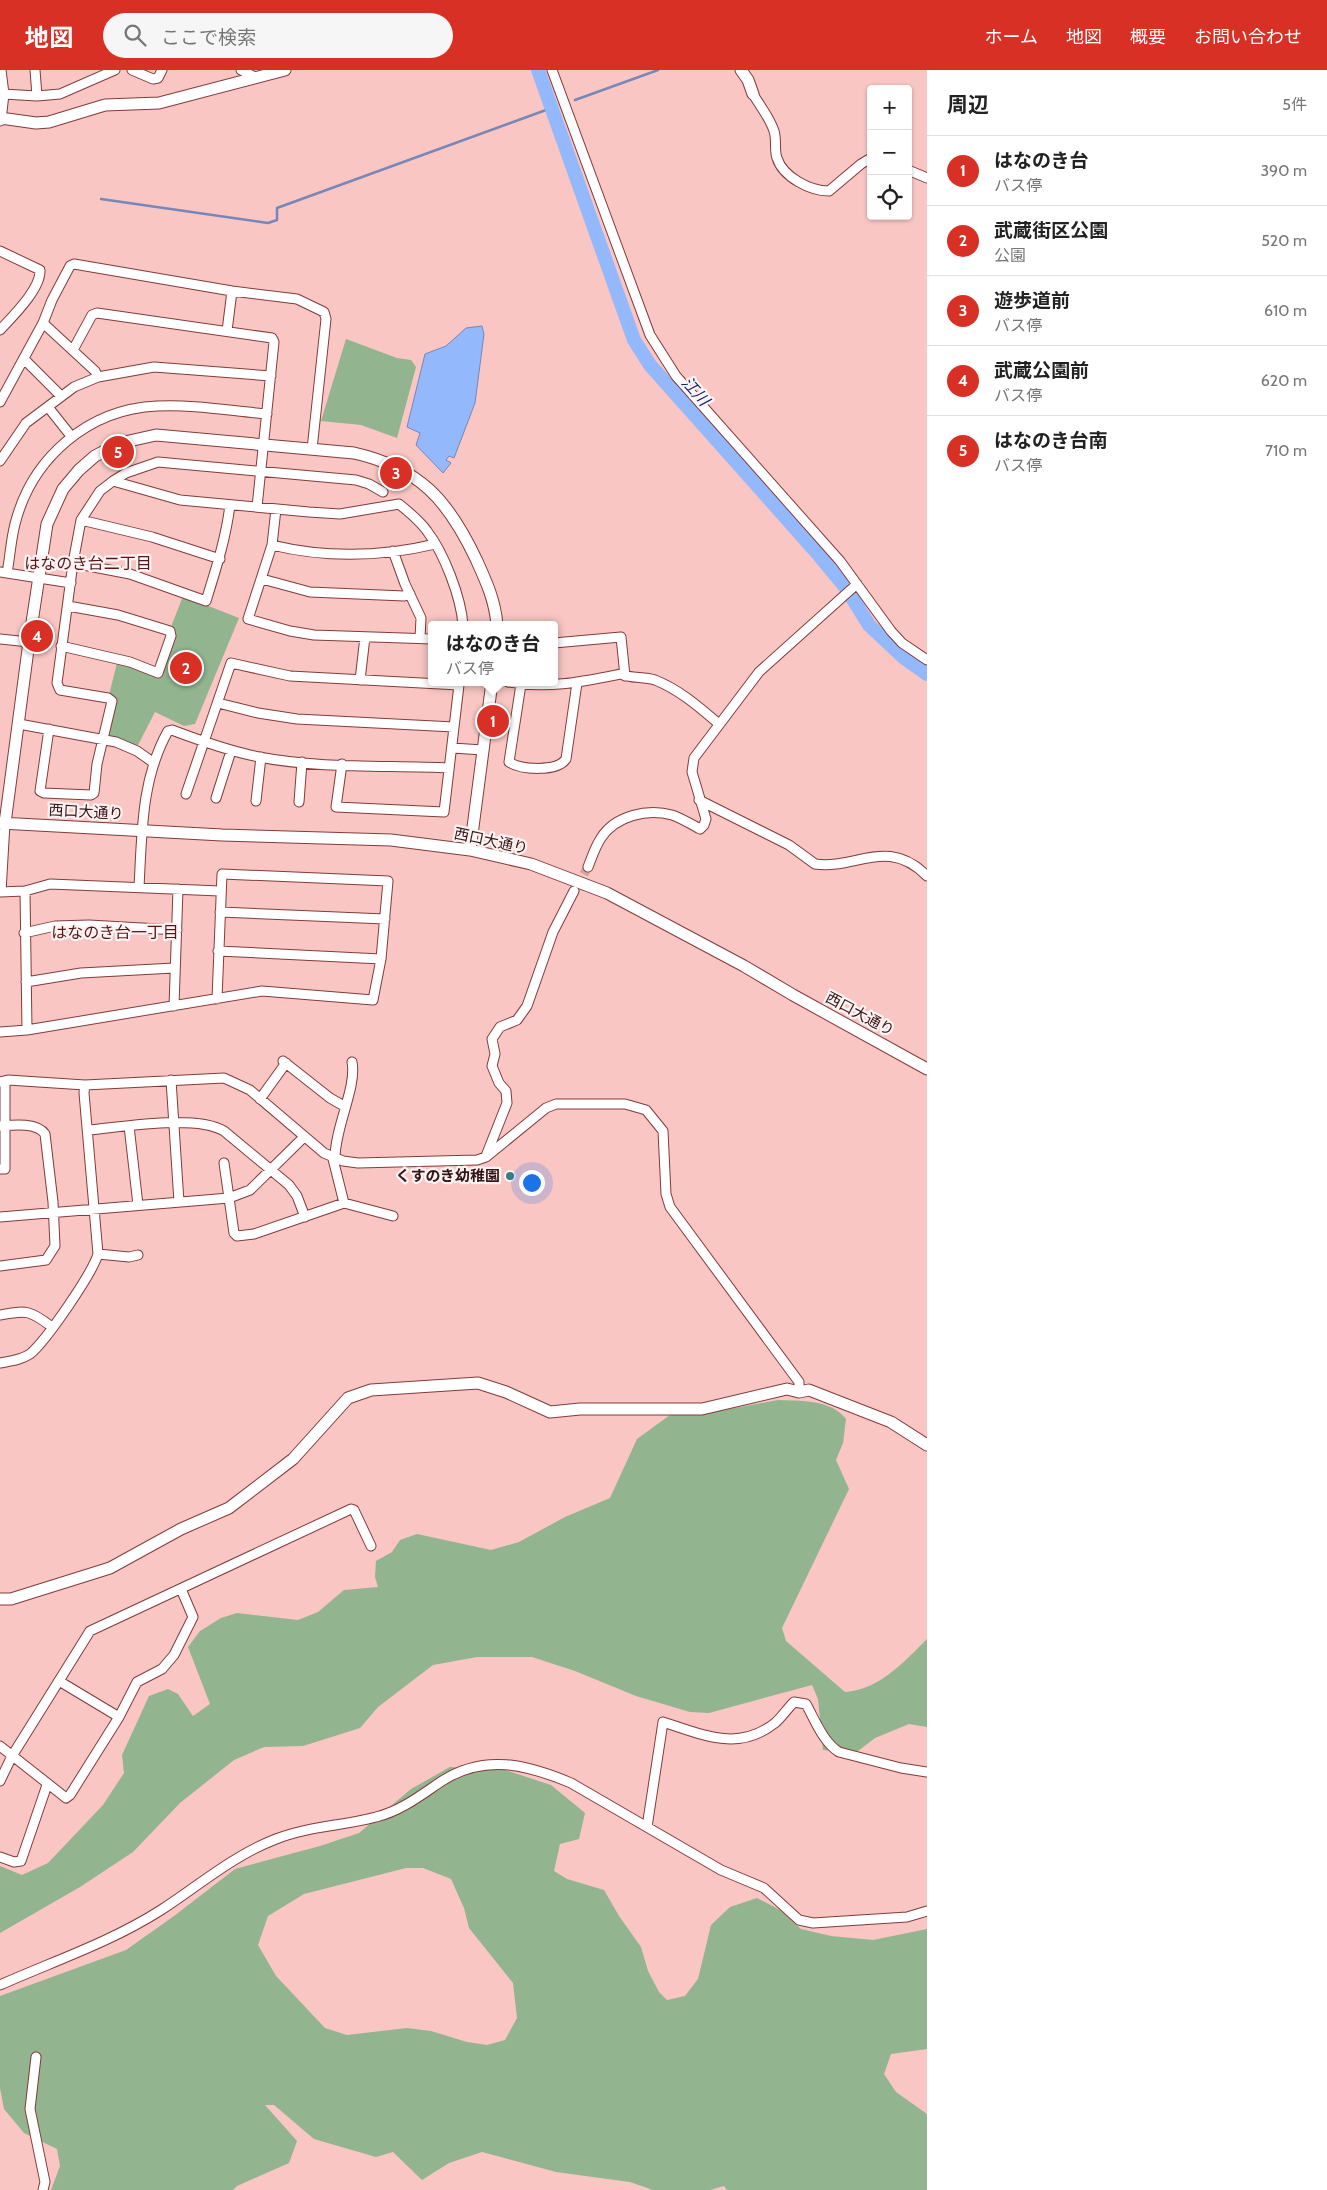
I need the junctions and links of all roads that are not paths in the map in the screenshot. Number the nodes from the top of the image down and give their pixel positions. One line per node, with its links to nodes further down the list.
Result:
1 (0, 70): 11 (street)
2 (35, 70): 13 (street)
3 (115, 70): 13 (street)
4 (132, 70): 5 (street)
5 (162, 70)
6 (241, 70): 10 (street)
7 (285, 70): 10 (street)
8 (552, 70): 51 (street)
9 (741, 70): 12 (street)
10 (255, 77): 14 (street)
11 (3, 94): 13 (street); 14 (street)
12 (754, 94): 15 (street)
13 (38, 96)
14 (0, 119)
15 (867, 160)
16 (912, 172): 17 (street)
17 (927, 178)
18 (0, 251): 21 (street)
19 (232, 291): 20 (street); 22 (street); 33 (street)
20 (44, 323): 23 (street); 24 (street)
21 (0, 330)
22 (227, 331): 23 (street); 25 (street)
23 (73, 350): 26 (street)
24 (24, 359): 27 (street); 28 (street)
25 (271, 376): 26 (street); 30 (street)
26 (98, 377): 27 (street)
27 (61, 396): 29 (street)
28 (0, 402)
29 (48, 407): 31 (street); 34 (street)
30 (267, 414): 31 (street); 32 (street)
31 (71, 436): 47 (street)
32 (264, 445): 33 (street); 35 (street); 48 (street)
33 (312, 449): 55 (street)
34 (0, 460)
35 (261, 472): 36 (street); 37 (street); 39 (street)
36 (113, 481): 38 (street); 41 (street)
37 (383, 492)
38 (230, 504): 39 (street); 45 (street)
39 (257, 507): 40 (street)
40 (276, 509): 42 (street); 43 (street)
41 (81, 520): 45 (street); 46 (street)
42 (435, 544): 44 (street); 54 (street)
43 (272, 545): 44 (street); 49 (street)
44 (393, 551): 52 (street)
45 (220, 559): 46 (street)
46 (73, 563): 50 (street)
47 (4, 572): 48 (street)
48 (39, 578): 50 (street); 60 (street)
49 (262, 579): 52 (street); 56 (street)
50 (71, 583): 53 (street)
51 (856, 584): 63 (street); 74 (street)
52 (410, 594): 57 (street)
53 (68, 606): 62 (street); 62 (street)
54 (463, 621)
55 (496, 621)
56 (365, 637): 57 (street); 65 (street)
57 (420, 638): 59 (street)
58 (0, 639): 60 (street)
59 (428, 639)
60 (29, 642): 73 (street)
61 (558, 643): 64 (street)
62 (62, 646): 77 (street)
63 (927, 660)
64 (625, 676): 67 (street); 74 (street)
65 (360, 680): 66 (street); 72 (street)
66 (428, 683)
67 (577, 683): 68 (street); 71 (street)
68 (558, 684)
69 (459, 686): 75 (street)
70 (491, 686): 80 (street)
71 (521, 686)
72 (218, 703): 75 (street); 78 (street)
73 (18, 724): 76 (street); 92 (street)
74 (719, 724): 89 (street)
75 (454, 727): 79 (street)
76 (49, 729): 77 (street); 77 (street)
77 (103, 740): 84 (street)
78 (204, 743): 81 (street); 84 (street); 87 (street)
79 (452, 748): 80 (street); 86 (street)
80 (483, 750): 94 (street)
81 (231, 751): 82 (street); 88 (street)
82 (261, 757): 83 (street); 90 (street)
83 (302, 762): 85 (street); 91 (street)
84 (154, 763): 93 (street)
85 (342, 764): 86 (street); 86 (street)
86 (449, 768)
87 (186, 794)
88 (216, 798)
89 (700, 800): 95 (street); 96 (street)
90 (256, 801)
91 (299, 802)
92 (3, 823): 93 (street, 西口大通り); 102 (street)
93 (142, 831): 94 (street, 西口大通り); 97 (street)
94 (470, 850): 116 (street, 西口大通り)
95 (588, 866)
96 (927, 876)
97 (139, 888): 98 (street); 99 (street)
98 (178, 889): 100 (street); 105 (street)
99 (25, 890): 102 (street); 106 (street)
100 (220, 891): 103 (street); 104 (street)
101 (574, 891): 127 (street)
102 (0, 892)
103 (220, 912): 104 (street); 107 (street)
104 (385, 919): 108 (street)
105 (176, 930): 106 (street); 109 (street)
106 (24, 933): 110 (street)
107 (218, 952): 108 (street); 111 (street)
108 (381, 959): 111 (street)
109 (174, 968): 110 (street); 112 (street)
110 (26, 982): 113 (street)
111 (217, 999): 112 (street)
112 (174, 1006): 113 (street)
113 (27, 1030): 114 (street)
114 (0, 1032)
115 (352, 1062): 121 (street)
116 (927, 1069)
117 (172, 1080): 119 (street); 120 (street); 122 (street)
118 (2, 1082): 119 (street); 123 (street)
119 (86, 1085): 125 (street)
120 (260, 1098): 121 (street); 126 (street)
121 (344, 1106): 128 (street)
122 (173, 1122): 124 (street); 131 (street); 133 (street)
123 (2, 1126): 130 (street); 137 (street)
124 (129, 1126): 125 (street); 135 (street)
125 (89, 1130): 136 (street)
126 (304, 1137): 128 (street); 131 (street)
127 (486, 1157): 128 (street); 147 (street)
128 (335, 1158): 134 (street)
129 (224, 1163): 132 (street)
130 (0, 1169)
131 (271, 1170): 132 (street); 140 (street)
132 (229, 1198): 133 (street); 140 (street)
133 (179, 1202): 135 (street)
134 (344, 1203): 138 (street); 140 (street)
135 (138, 1205): 136 (street)
136 (94, 1208): 137 (street); 141 (street)
137 (53, 1212): 139 (street); 143 (street)
138 (393, 1216)
139 (0, 1217)
140 (305, 1217)
141 (98, 1254): 142 (street); 145 (street)
142 (138, 1255)
143 (0, 1266)
144 (0, 1315): 145 (street)
145 (52, 1327): 146 (street)
146 (0, 1363)
147 (799, 1392): 148 (street); 151 (street)
148 (927, 1445)
149 (371, 1546): 150 (street)
150 (181, 1589): 152 (street); 153 (street)
151 (0, 1599)
152 (59, 1681): 153 (street); 155 (street)
153 (119, 1717): 158 (street)
154 (0, 1746): 155 (street)
155 (12, 1756): 157 (street); 158 (street)
156 (927, 1772): 159 (street)
157 (0, 1782)
158 (47, 1785): 160 (street)
159 (647, 1827): 161 (street); 162 (street)
160 (0, 1857)
161 (927, 1911)
162 (0, 1985)
163 (36, 2057): 164 (street)
164 (43, 2190)

